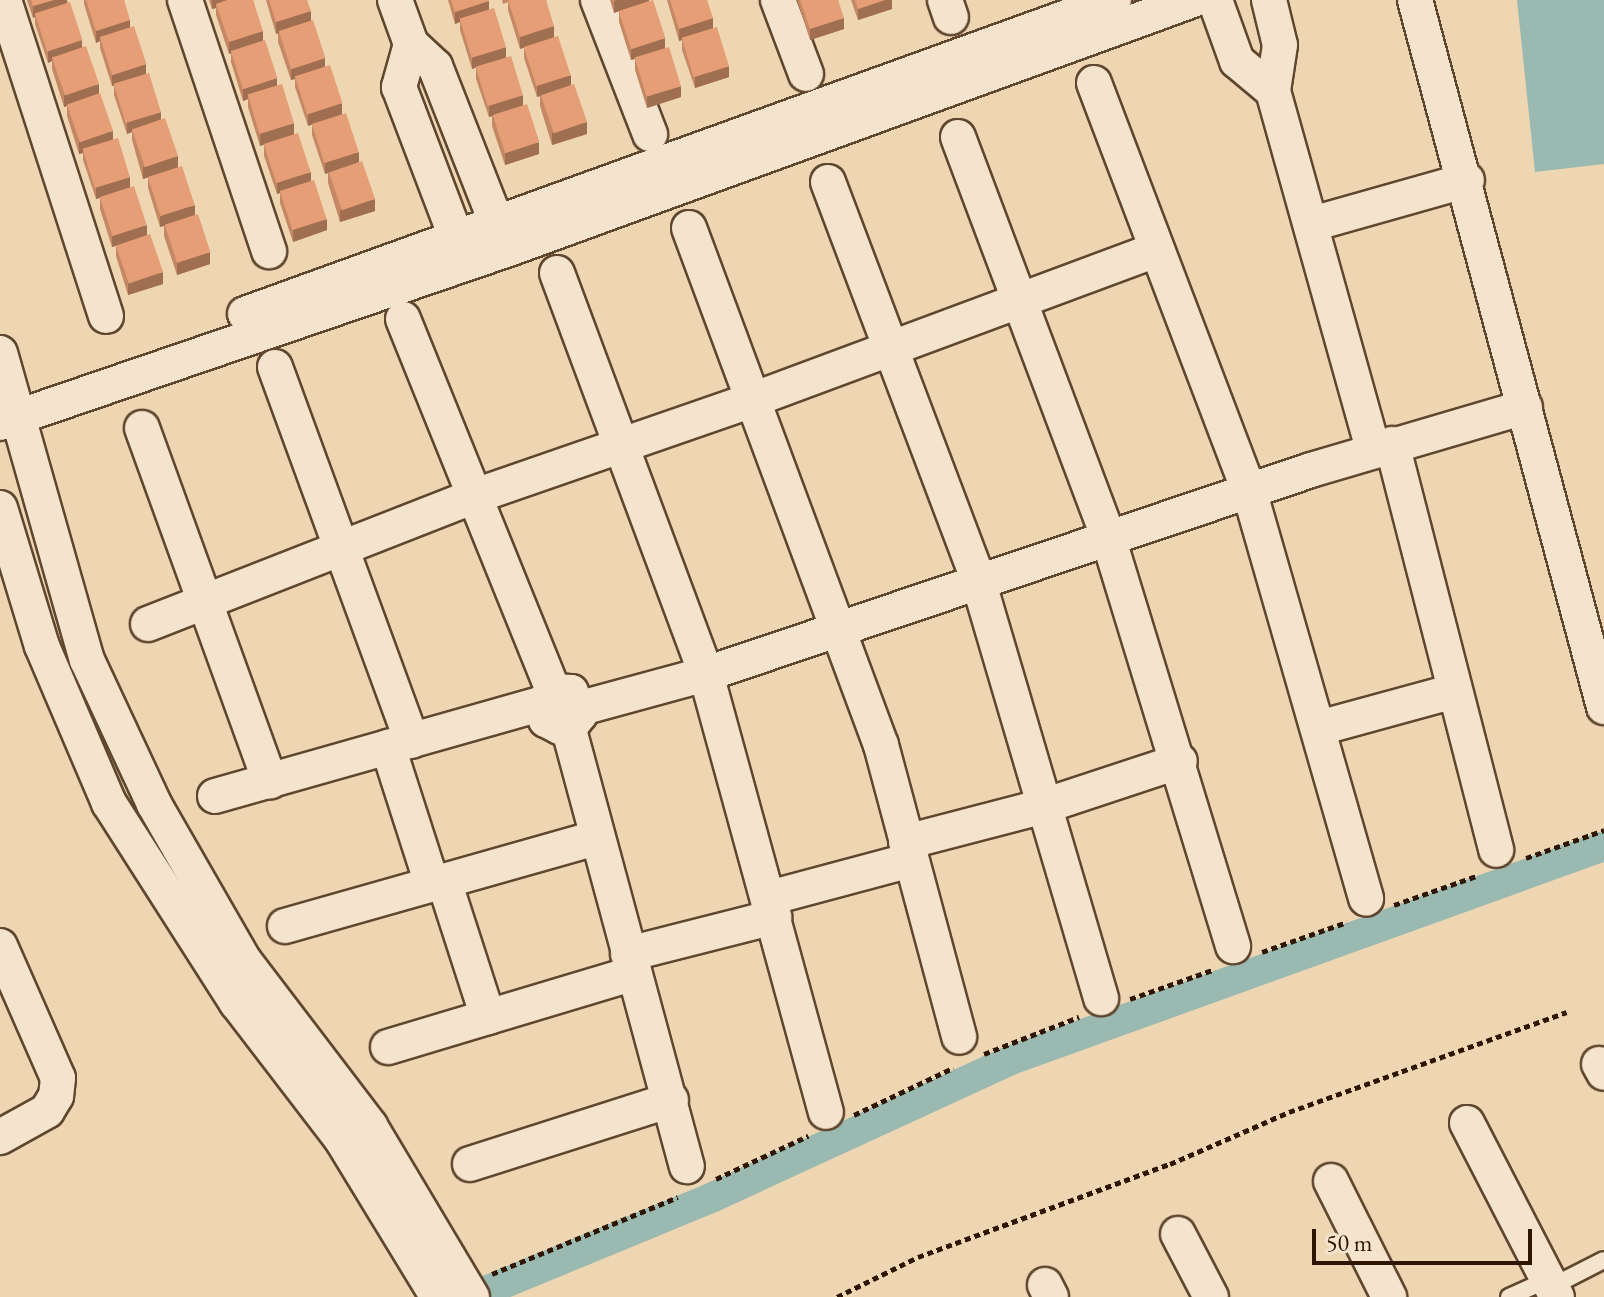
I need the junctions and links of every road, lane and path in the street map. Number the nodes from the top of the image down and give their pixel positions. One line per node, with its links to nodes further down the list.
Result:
1 (4, 0): 28 (street)
2 (185, 0): 25 (street)
3 (395, 0): 11 (street)
4 (598, 0): 16 (street)
5 (778, 0): 13 (street)
6 (1114, 0): 12 (street)
7 (1193, 0): 12 (street)
8 (1215, 0): 15 (street)
9 (1269, 0): 15 (street)
10 (1415, 0): 18 (street)
11 (411, 44): 22 (street); 23 (street)
12 (979, 63): 22 (street)
13 (806, 74)
14 (1094, 83): 24 (street)
15 (1273, 91): 20 (street)
16 (650, 134)
17 (958, 137): 27 (street)
18 (1467, 180): 20 (street); 34 (street)
19 (828, 182): 30 (street)
20 (1312, 224): 38 (street)
21 (689, 228): 33 (street)
22 (502, 237): 23 (street)
23 (461, 250): 35 (street)
24 (1155, 250): 27 (street); 39 (street)
25 (269, 251)
26 (557, 273): 37 (street)
27 (1017, 300): 30 (street); 42 (street)
28 (106, 316)
29 (403, 319): 40 (street)
30 (890, 348): 33 (street); 44 (street)
31 (0, 353): 35 (street)
32 (275, 367): 43 (street)
33 (755, 399): 37 (street); 47 (street)
34 (1525, 407): 38 (street); 51 (street)
35 (9, 412): 56 (street)
36 (142, 428): 45 (street)
37 (620, 445): 40 (street); 48 (street)
38 (1383, 447): 39 (street); 49 (street)
39 (1249, 490): 42 (street); 52 (street)
40 (475, 496): 43 (street); 50 (street)
41 (0, 508): 58 (street)
42 (1108, 537): 44 (street); 54 (street)
43 (341, 547): 45 (street); 53 (street)
44 (978, 580): 47 (street); 59 (street)
45 (204, 601): 46 (street); 55 (street)
46 (148, 624)
47 (838, 625): 48 (street); 62 (street)
48 (706, 674): 50 (street); 65 (street)
49 (1454, 691): 52 (street); 63 (street)
50 (561, 707): 53 (street); 61 (street)
51 (1604, 707)
52 (1319, 728): 66 (street)
53 (400, 744): 55 (street); 64 (street)
54 (1180, 761): 59 (street); 69 (street)
55 (270, 782): 57 (street)
56 (145, 786): 58 (street); 85 (street)
57 (215, 796)
58 (109, 803): 85 (street)
59 (1044, 806): 62 (street); 71 (street)
60 (1604, 830): 63 (path)
61 (595, 838): 64 (street); 70 (street)
62 (909, 851): 65 (street); 75 (street)
63 (1499, 862): 66 (path)
64 (438, 882): 67 (street); 73 (street)
65 (771, 908): 70 (street); 77 (street)
66 (1367, 910): 69 (path)
67 (285, 926)
68 (0, 946): 79 (street)
69 (1235, 956): 71 (path)
70 (631, 963): 73 (street); 76 (street)
71 (1104, 1004): 75 (path)
72 (1567, 1012): 87 (path)
73 (488, 1017): 74 (street)
74 (388, 1047)
75 (969, 1051): 77 (path)
76 (671, 1100): 80 (street); 82 (street)
77 (826, 1122): 82 (path)
78 (1467, 1123): 86 (street)
79 (0, 1137)
80 (470, 1164)
81 (1331, 1181): 89 (street)
82 (691, 1182): 85 (path)
83 (1178, 1234): 88 (street)
84 (1604, 1260): 86 (lane)
85 (456, 1284)
86 (1552, 1288): 90 (lane)
87 (837, 1297)
88 (1211, 1297)
89 (1389, 1297)
90 (1509, 1297)

